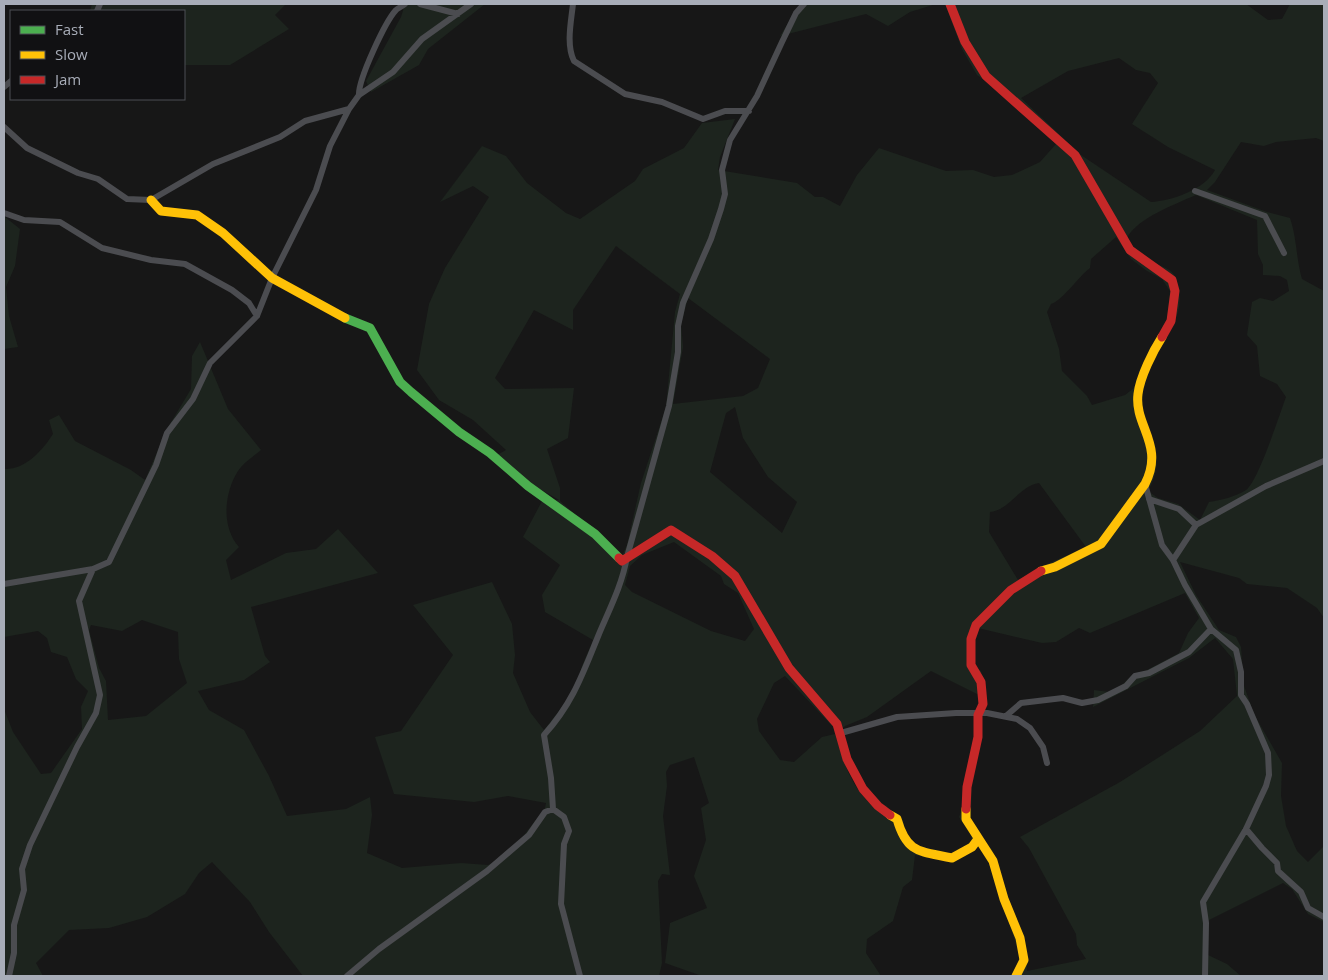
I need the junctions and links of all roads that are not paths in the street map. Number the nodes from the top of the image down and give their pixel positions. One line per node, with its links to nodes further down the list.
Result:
1 (405, 4): 8 (street)
2 (420, 4): 7 (street)
3 (471, 4): 7 (street)
4 (573, 4): 10 (street)
5 (804, 4): 10 (street)
6 (950, 4): 19 (street)
7 (458, 14): 8 (street)
8 (359, 95): 9 (street)
9 (349, 109): 13 (street); 16 (street)
10 (749, 111): 22 (street)
11 (4, 127): 13 (street)
12 (1195, 191): 15 (street)
13 (151, 200): 16 (street)
14 (4, 213): 17 (street)
15 (1284, 253)
16 (272, 278): 17 (street); 22 (street)
17 (257, 316): 24 (street)
18 (1324, 461): 21 (street)
19 (1145, 484): 20 (street); 27 (street)
20 (1149, 499): 21 (street); 23 (street)
21 (1196, 525): 23 (street)
22 (627, 557): 29 (street); 31 (street)
23 (1174, 560): 26 (street)
24 (93, 570): 25 (street); 35 (street)
25 (4, 584)
26 (1211, 629): 28 (street); 32 (street)
27 (978, 715): 28 (street); 29 (street); 33 (street)
28 (1006, 716): 30 (street)
29 (841, 733): 33 (street)
30 (1047, 763)
31 (553, 809): 36 (street); 37 (street)
32 (1246, 829): 34 (street); 39 (street)
33 (978, 839): 38 (street)
34 (1324, 916)
35 (9, 976)
36 (347, 976)
37 (580, 976)
38 (1016, 976)
39 (1205, 976)

